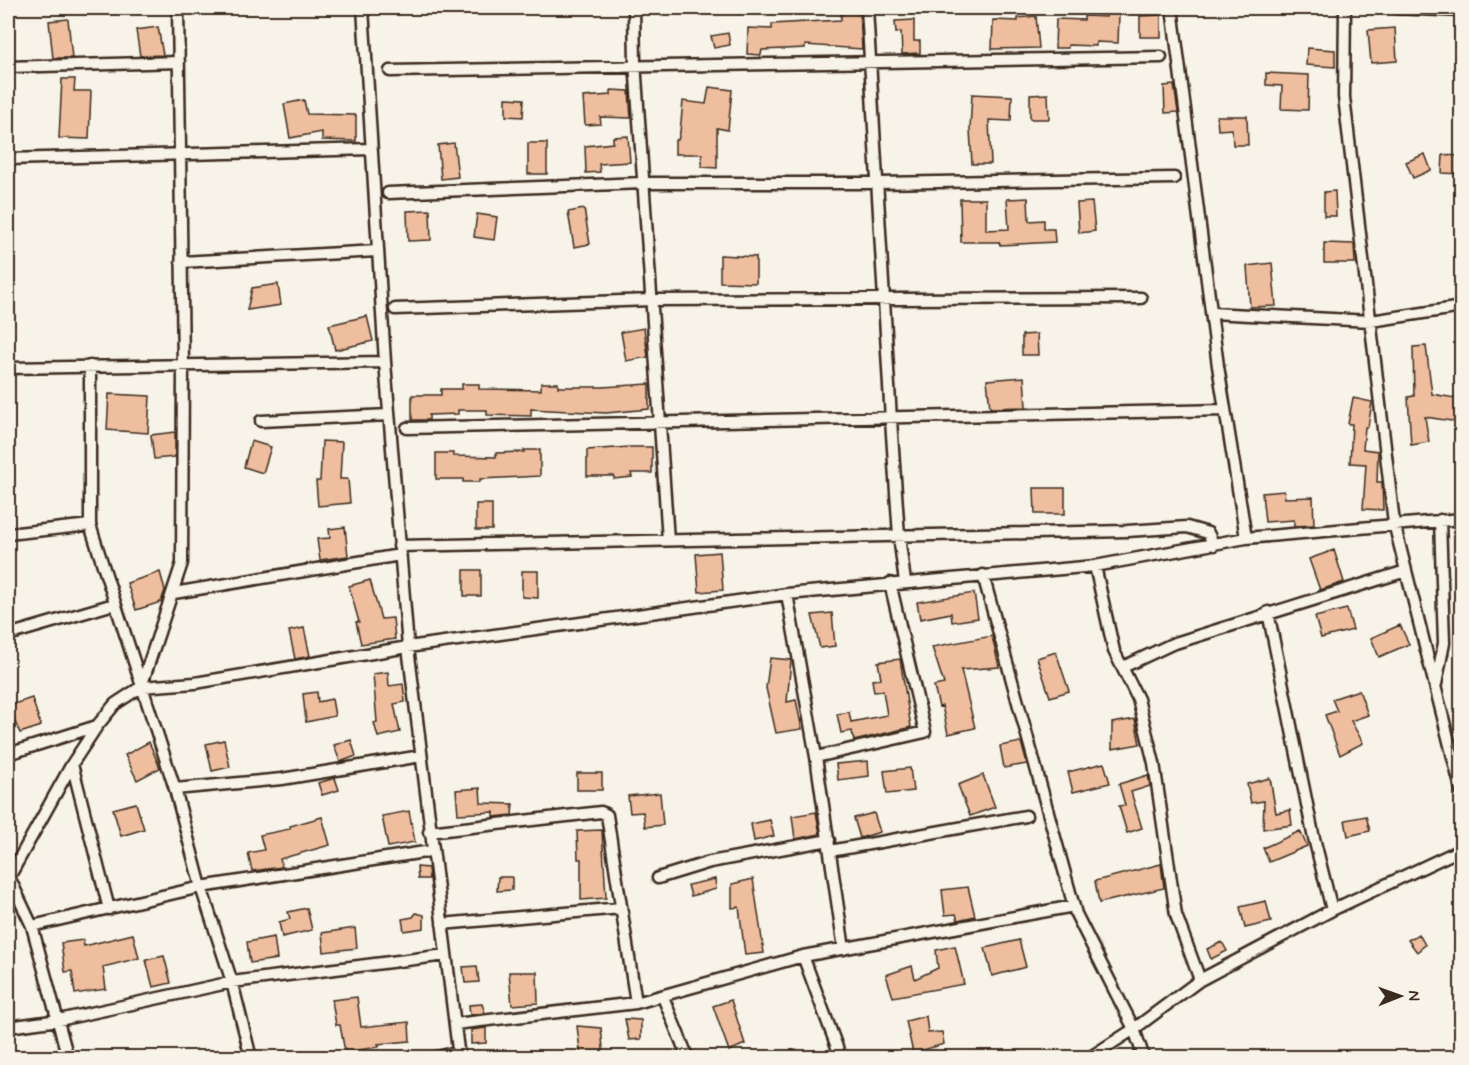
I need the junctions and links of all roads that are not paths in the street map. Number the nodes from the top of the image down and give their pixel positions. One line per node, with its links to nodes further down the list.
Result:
1 (178, 8): 10 (street)
2 (363, 8): 15 (street)
3 (634, 8): 13 (street)
4 (867, 8): 11 (street)
5 (1172, 8): 29 (street)
6 (1345, 8): 30 (street)
7 (1396, 8): 8 (street)
8 (1461, 11)
9 (1161, 57): 11 (street)
10 (179, 62): 12 (street); 16 (street)
11 (871, 64): 13 (street); 20 (street)
12 (8, 67)
13 (635, 67): 14 (street); 19 (street)
14 (390, 71)
15 (370, 149): 16 (street); 22 (street)
16 (180, 156): 17 (street); 23 (street)
17 (8, 159)
18 (1174, 178): 20 (street)
19 (643, 183): 20 (street); 21 (street); 26 (street)
20 (878, 183): 25 (street)
21 (388, 193)
22 (377, 251): 23 (street); 31 (street)
23 (182, 262): 32 (street)
24 (1141, 298): 25 (street)
25 (884, 299): 26 (street); 38 (street)
26 (651, 300): 28 (street); 37 (street)
27 (1461, 307): 30 (street)
28 (395, 309)
29 (1211, 313): 30 (street); 35 (street)
30 (1371, 321): 43 (street)
31 (385, 362): 32 (street); 36 (street)
32 (183, 365): 33 (street); 56 (street)
33 (90, 366): 34 (street); 44 (street)
34 (8, 368)
35 (1226, 410): 38 (street); 47 (street)
36 (388, 415): 39 (street); 50 (street)
37 (659, 420): 38 (street); 40 (street); 48 (street)
38 (891, 420): 46 (street)
39 (261, 421)
40 (407, 428)
41 (1461, 519): 42 (street)
42 (1440, 520): 43 (street); 64 (street)
43 (1394, 523): 47 (street); 52 (street)
44 (90, 525): 45 (street); 58 (street)
45 (8, 534)
46 (899, 536): 48 (street); 49 (street); 54 (street)
47 (1246, 538): 49 (street)
48 (668, 540): 50 (street)
49 (1214, 545): 51 (street)
50 (399, 550): 56 (street); 61 (street)
51 (1095, 566): 53 (street); 62 (street)
52 (1406, 571): 59 (street); 64 (street)
53 (983, 575): 54 (street); 80 (street)
54 (905, 582): 55 (street)
55 (890, 584): 57 (street); 68 (street)
56 (174, 593): 63 (street)
57 (787, 594): 61 (street); 68 (street)
58 (114, 604): 60 (street); 63 (street)
59 (1268, 612): 62 (street); 83 (street)
60 (8, 635)
61 (408, 647): 63 (street); 67 (street)
62 (1123, 667): 89 (street)
63 (141, 687): 65 (street); 70 (street)
64 (1436, 688): 71 (street)
65 (97, 726): 66 (street); 69 (street)
66 (8, 754)
67 (421, 756): 70 (street); 73 (street)
68 (816, 757): 74 (street)
69 (72, 764): 77 (street); 82 (street)
70 (175, 789): 79 (street)
71 (1461, 793)
72 (1026, 816): 74 (street)
73 (429, 832): 76 (street); 81 (street)
74 (829, 845): 78 (street); 86 (street)
75 (1461, 849): 83 (street)
76 (431, 851): 79 (street); 84 (street)
77 (8, 878): 85 (street)
78 (658, 878)
79 (201, 887): 82 (street); 90 (street)
80 (1074, 906): 86 (street); 96 (street)
81 (621, 908): 84 (street); 92 (street)
82 (109, 909): 85 (street)
83 (1332, 910): 89 (street)
84 (442, 924): 87 (street)
85 (32, 926): 93 (street)
86 (844, 948): 88 (street)
87 (446, 955): 90 (street); 94 (street)
88 (803, 956): 91 (street); 102 (street)
89 (1200, 980): 96 (street)
90 (232, 982): 93 (street); 99 (street)
91 (663, 997): 92 (street); 101 (street)
92 (636, 1003): 94 (street)
93 (59, 1020): 95 (street); 98 (street)
94 (455, 1024): 97 (street)
95 (8, 1027)
96 (1134, 1029): 103 (street); 104 (street)
97 (459, 1055): 100 (street)
98 (68, 1058)
99 (250, 1058)
100 (432, 1058)
101 (688, 1058)
102 (841, 1058)
103 (1089, 1058)
104 (1144, 1058)

